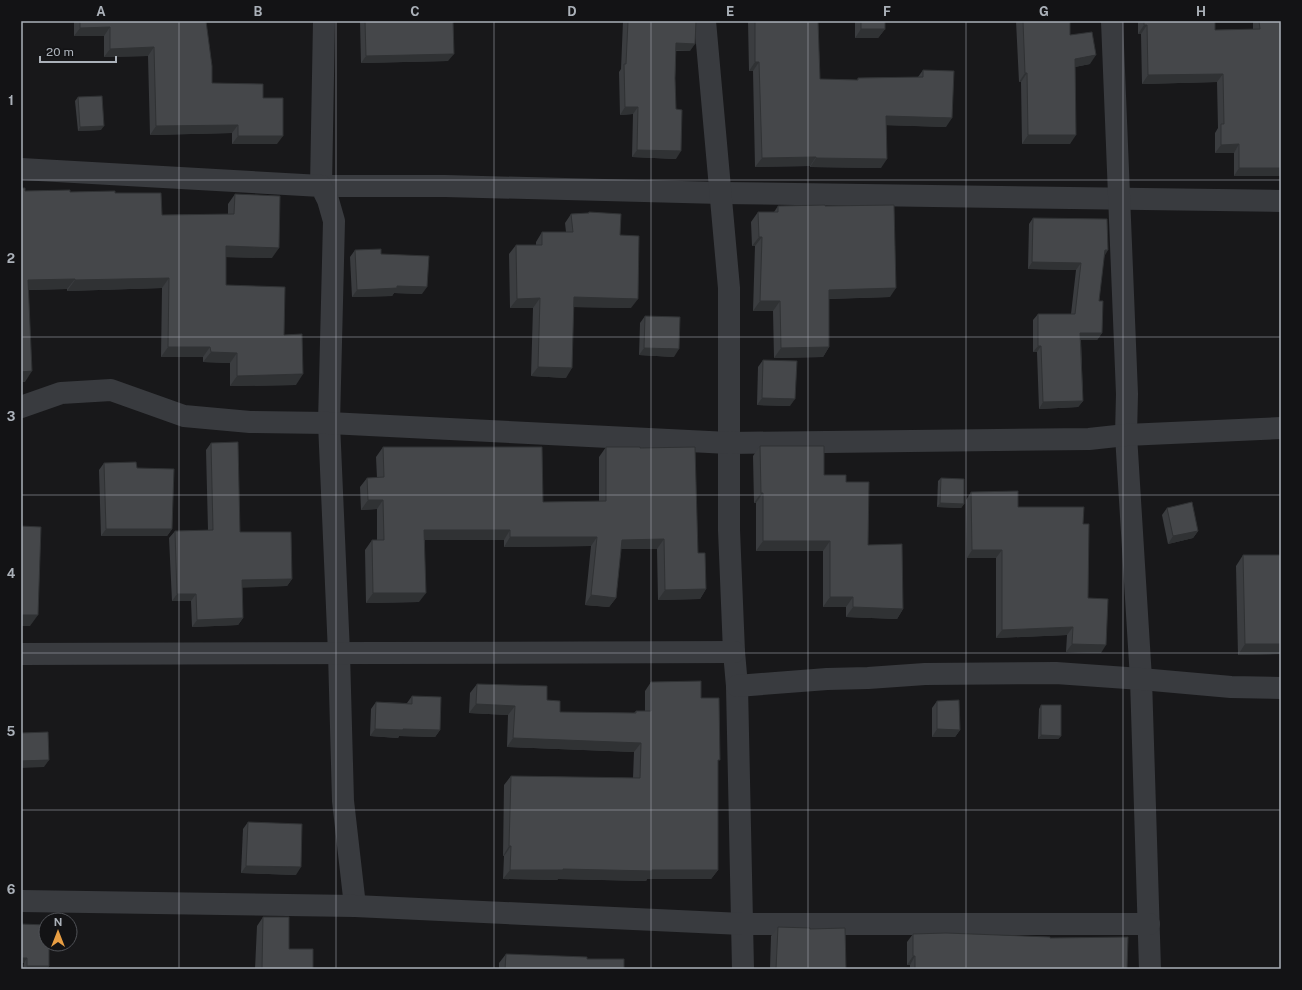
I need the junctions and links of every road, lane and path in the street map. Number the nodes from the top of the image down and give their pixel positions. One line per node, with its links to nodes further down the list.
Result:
1 (324, 21): 5 (street)
2 (705, 21): 6 (street)
3 (1112, 21): 7 (street)
4 (21, 169): 5 (street)
5 (321, 186): 6 (street); 10 (street)
6 (721, 192): 7 (street); 13 (street)
7 (1120, 199): 8 (street); 12 (street)
8 (1281, 201)
9 (21, 407): 10 (street)
10 (329, 423): 13 (street); 15 (street)
11 (1281, 428): 12 (street)
12 (1126, 435): 13 (street); 17 (street)
13 (729, 443): 14 (street)
14 (734, 652): 15 (street); 18 (street)
15 (339, 653): 16 (street); 21 (street)
16 (21, 654)
17 (1141, 679): 18 (street); 19 (street); 23 (street)
18 (737, 686): 22 (street)
19 (1281, 688)
20 (21, 901): 21 (street)
21 (355, 906): 22 (street)
22 (742, 924): 23 (street); 24 (street)
23 (1149, 924): 25 (street)
24 (744, 969)
25 (1150, 969)

